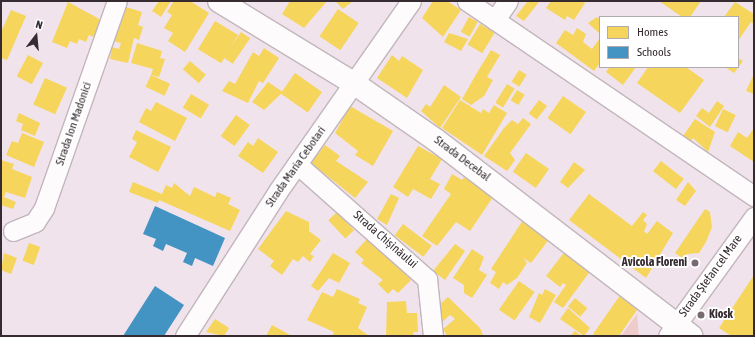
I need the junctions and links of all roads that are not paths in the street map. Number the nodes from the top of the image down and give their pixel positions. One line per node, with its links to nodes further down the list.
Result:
1 (117, 1): 11 (street, Strada Ion Madonici)
2 (219, 1): 7 (main road, Strada Decebal)
3 (411, 1): 7 (street, Strada Maria Cebotari)
4 (467, 1): 6 (street)
5 (508, 1): 6 (street)
6 (494, 20): 9 (street)
7 (355, 84): 8 (street, Strada Maria Cebotari); 12 (main road, Strada Decebal)
8 (297, 164): 13 (street, Strada Maria Cebotari); 14 (street, Strada Chișinăului)
9 (754, 196)
10 (753, 221): 12 (street, Strada Ștefan cel Mare)
11 (13, 231)
12 (678, 332)
13 (185, 336)
14 (433, 336)

